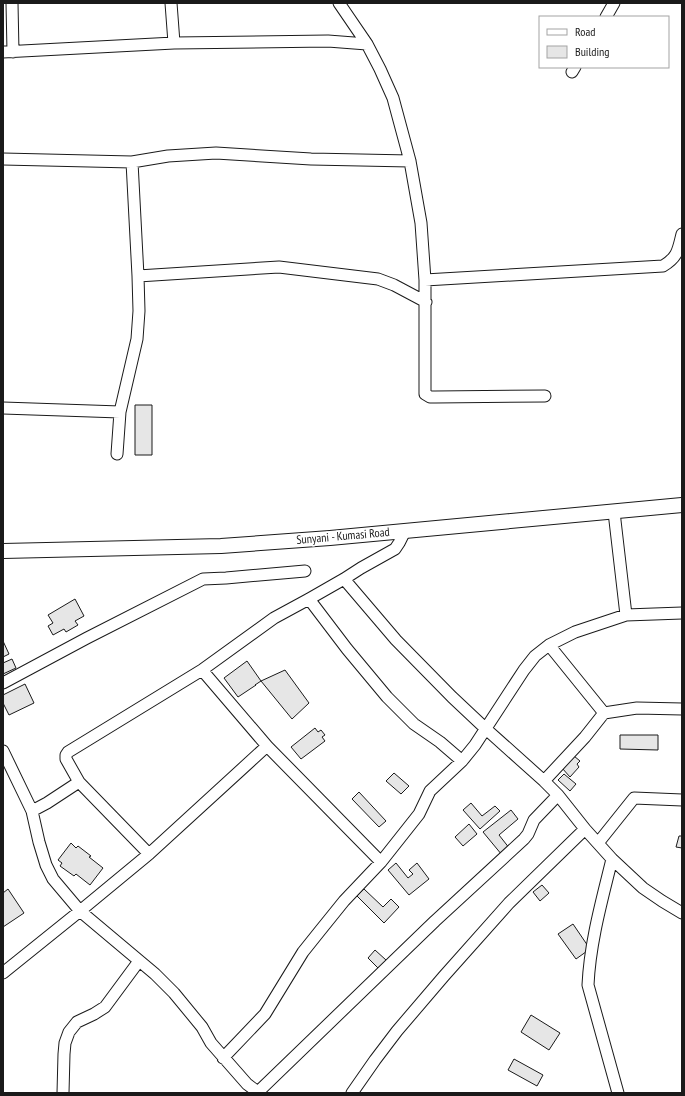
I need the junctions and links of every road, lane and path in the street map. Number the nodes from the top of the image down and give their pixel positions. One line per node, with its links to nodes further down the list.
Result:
1 (12, 3): 8 (street)
2 (171, 3): 6 (street)
3 (339, 3): 7 (street)
4 (614, 3): 5 (street)
5 (607, 16)
6 (174, 44): 7 (street); 8 (street)
7 (367, 44): 10 (street)
8 (8, 52)
9 (3, 160): 11 (street)
10 (410, 161): 11 (street); 14 (street)
11 (132, 162): 13 (street)
12 (682, 234): 14 (street)
13 (138, 276): 15 (street); 18 (street)
14 (425, 280): 15 (street)
15 (426, 302): 16 (street)
16 (545, 396)
17 (3, 408): 18 (street)
18 (120, 412): 19 (street)
19 (117, 454)
20 (682, 505): 21 (main road, Sunyani - Kumasi Road)
21 (614, 512): 22 (main road, Sunyani - Kumasi Road); 28 (street)
22 (405, 531): 23 (main road, Sunyani - Kumasi Road); 25 (street)
23 (3, 551)
24 (305, 571): 31 (street)
25 (344, 579): 26 (street); 34 (street)
26 (309, 599): 30 (street); 37 (street)
27 (682, 613): 28 (street)
28 (626, 615): 29 (street)
29 (549, 645): 33 (street); 34 (street)
30 (202, 670): 35 (street); 39 (street)
31 (3, 683)
32 (682, 709): 33 (street)
33 (604, 713): 38 (street)
34 (486, 729): 37 (street); 38 (street)
35 (267, 746): 45 (street); 47 (street)
36 (3, 751): 42 (street)
37 (462, 761): 47 (street)
38 (544, 781): 40 (street)
39 (79, 782): 42 (street); 45 (street)
40 (558, 795): 43 (street); 53 (street)
41 (682, 800): 44 (street)
42 (32, 811): 48 (street)
43 (585, 829): 44 (street); 55 (street)
44 (598, 843): 46 (street)
45 (148, 854): 48 (street)
46 (612, 859): 49 (street); 56 (street)
47 (381, 862): 52 (street)
48 (80, 911): 50 (street); 51 (street)
49 (682, 913)
50 (139, 961): 52 (street); 54 (street)
51 (3, 973)
52 (223, 1058): 53 (street)
53 (253, 1090)
54 (63, 1093)
55 (352, 1093)
56 (618, 1093)

